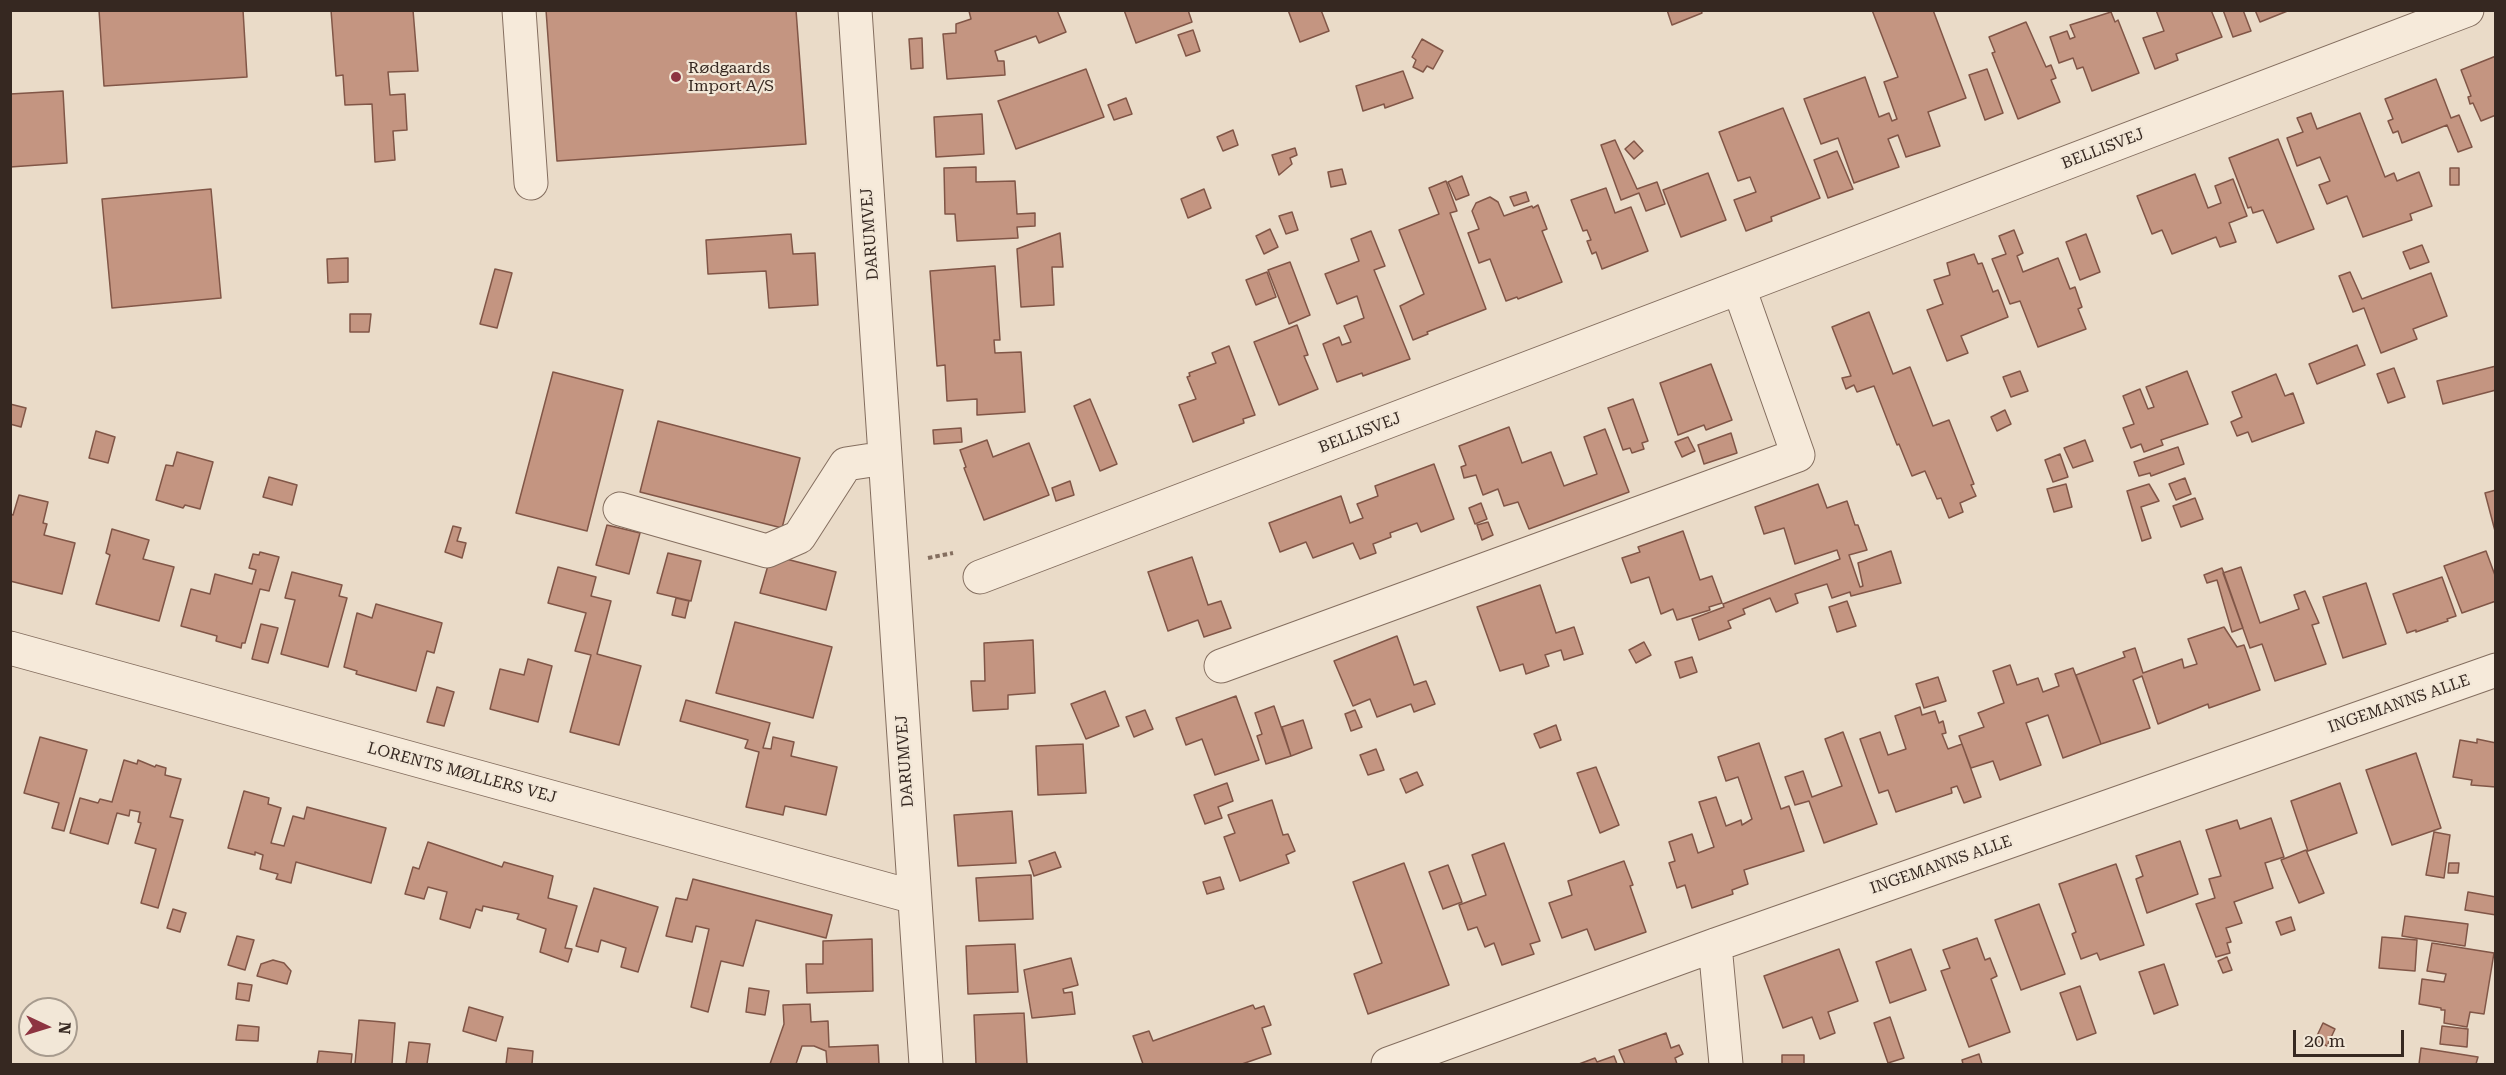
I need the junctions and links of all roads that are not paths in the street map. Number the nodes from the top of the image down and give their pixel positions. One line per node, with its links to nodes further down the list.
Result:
1 (519, 10): 4 (street)
2 (855, 10): 6 (street, DARUMVEJ)
3 (2467, 10): 5 (street, BELLISVEJ)
4 (531, 183)
5 (1739, 288): 8 (street, BELLISVEJ); 10 (street)
6 (885, 458): 7 (street); 12 (street, DARUMVEJ)
7 (620, 509)
8 (980, 577)
9 (10, 648): 12 (street, LORENTS MØLLERS VEJ)
10 (1221, 666)
11 (2496, 670): 13 (street, INGEMANNS ALLE)
12 (914, 897): 14 (street, DARUMVEJ)
13 (1715, 945): 15 (street, INGEMANNS ALLE); 16 (street)
14 (926, 1065)
15 (1388, 1065)
16 (1726, 1065)

